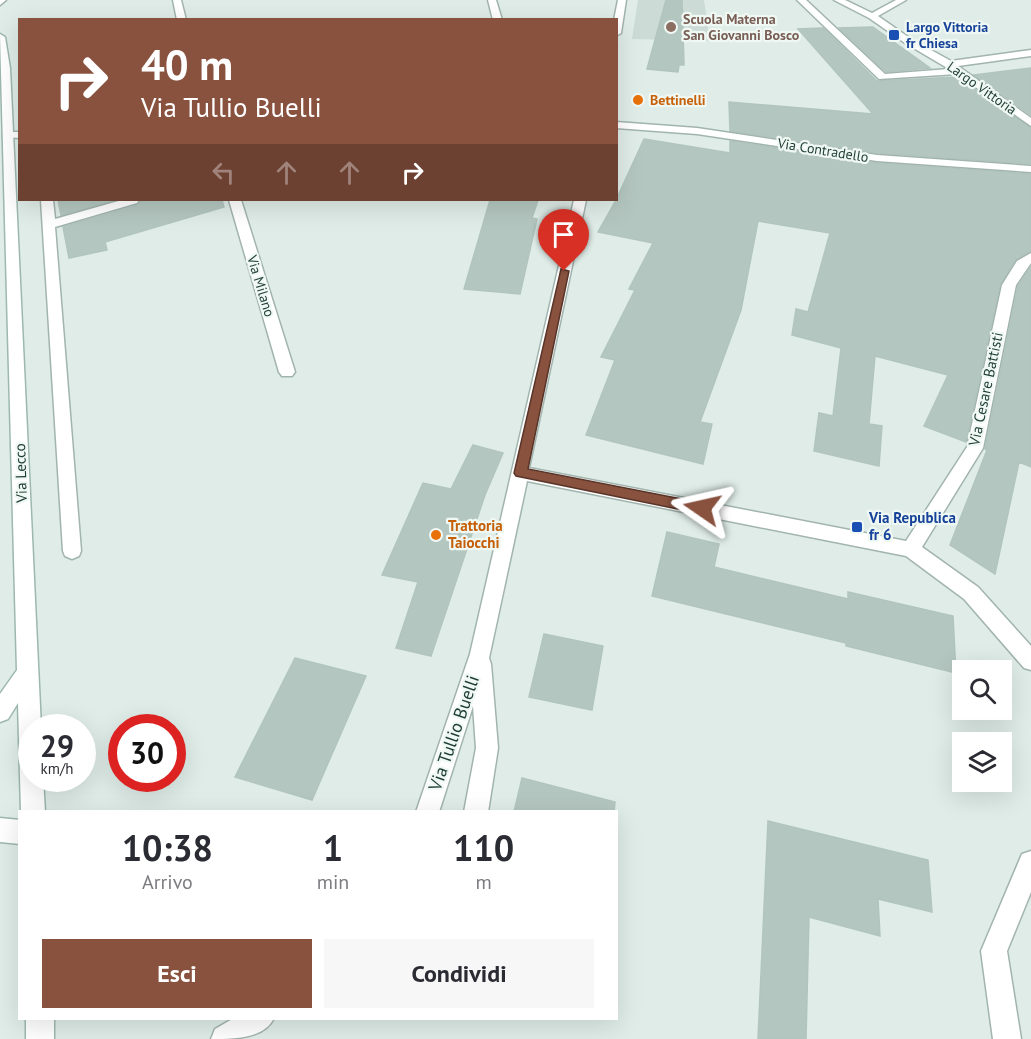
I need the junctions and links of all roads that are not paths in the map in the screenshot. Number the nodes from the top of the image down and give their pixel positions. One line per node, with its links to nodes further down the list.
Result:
1 (177, 0): 8 (street)
2 (492, 0): 9 (street)
3 (622, 0): 10 (street)
4 (801, 0): 16 (street)
5 (838, 0): 7 (street, Largo Vittoria)
6 (902, 0): 7 (street)
7 (872, 16): 14 (street, Largo Vittoria)
8 (182, 18)
9 (497, 18)
10 (618, 22)
11 (0, 37): 15 (street, Via Lecco)
12 (1031, 53): 14 (street)
13 (0, 57): 15 (street, Via Lecco)
14 (950, 64): 16 (street, Largo Vittoria)
15 (5, 68): 19 (street, Via Lecco)
16 (959, 71): 17 (street, Largo Vittoria)
17 (1031, 123)
18 (618, 125): 20 (street, Via Contradello)
19 (13, 135): 33 (street, Via Lecco)
20 (1031, 169)
21 (47, 201): 25 (street)
22 (131, 201): 25 (street)
23 (235, 201): 27 (street, Via Milano)
24 (580, 201): 28 (street, Via Tullio Buelli)
25 (48, 225): 30 (street)
26 (1031, 257): 29 (street, Via Cesare Battisti)
27 (287, 372)
28 (520, 473): 29 (street); 31 (street, Via Tullio Buelli)
29 (911, 549): 32 (street)
30 (72, 551)
31 (480, 654): 36 (street, Via Tullio Buelli); 37 (street, Via Tullio Buelli)
32 (1031, 661)
33 (27, 673): 34 (street); 35 (street, Via Lecco)
34 (0, 712)
35 (33, 810)
36 (428, 810)
37 (476, 810)
38 (0, 830): 39 (street)
39 (18, 832)
40 (1031, 863): 45 (street)
41 (40, 1020): 43 (street)
42 (258, 1020): 44 (street)
43 (40, 1039)
44 (225, 1039)
45 (1007, 1039)

